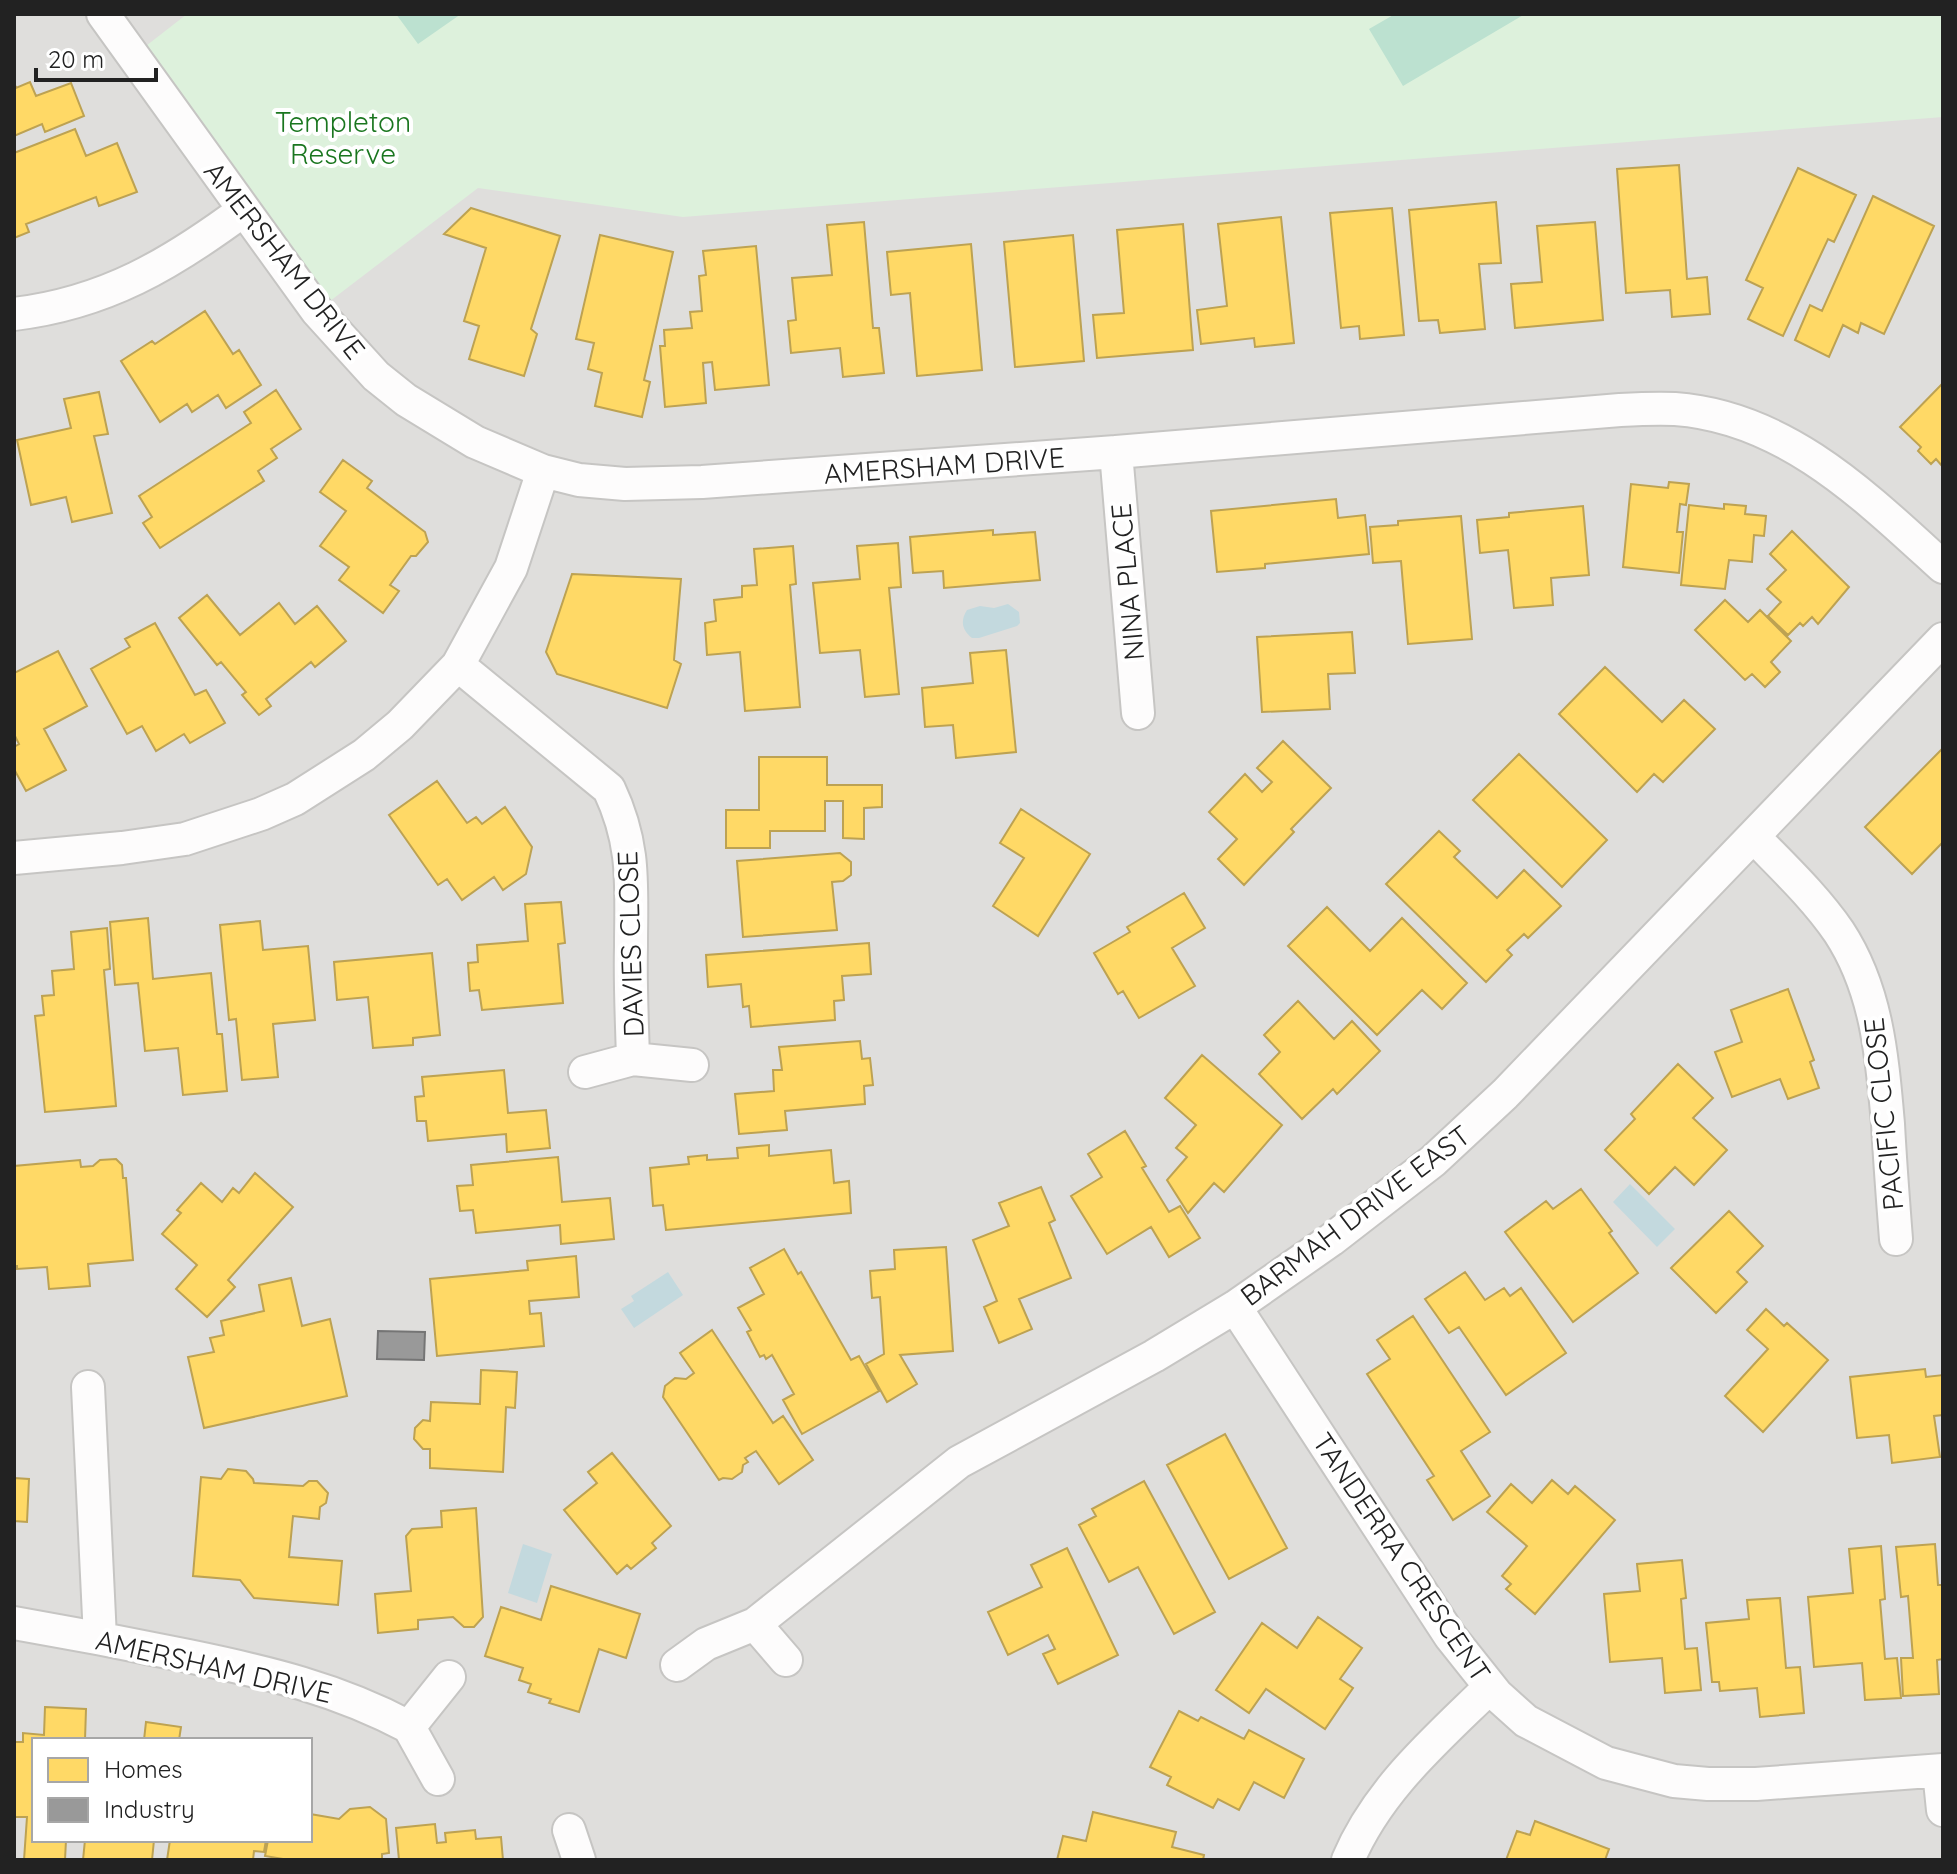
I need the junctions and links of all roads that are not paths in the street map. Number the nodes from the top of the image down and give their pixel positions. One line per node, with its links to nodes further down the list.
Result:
1 (103, 14): 2 (street, AMERSHAM DRIVE)
2 (244, 210): 3 (street); 5 (street, AMERSHAM DRIVE)
3 (14, 314)
4 (1116, 452): 5 (street, AMERSHAM DRIVE); 6 (street, AMERSHAM DRIVE); 9 (street, NINA PLACE)
5 (543, 471): 8 (street)
6 (1943, 567)
7 (1943, 639): 10 (street, BARMAH DRIVE EAST)
8 (458, 665): 11 (street); 12 (street, DAVIES CLOSE)
9 (1138, 713)
10 (1754, 837): 15 (street, PACIFIC CLOSE); 16 (street, BARMAH DRIVE EAST)
11 (14, 858)
12 (633, 1059): 13 (street, DAVIES CLOSE); 14 (street, DAVIES CLOSE)
13 (692, 1065)
14 (585, 1072)
15 (1896, 1239)
16 (1235, 1307): 19 (street, BARMAH DRIVE EAST); 24 (street, TANDERRA CRESCENT)
17 (88, 1387): 20 (street)
18 (14, 1623): 20 (street, AMERSHAM DRIVE)
19 (755, 1624): 21 (street); 22 (street, BARMAH DRIVE EAST)
20 (100, 1638): 25 (street, AMERSHAM DRIVE)
21 (786, 1660)
22 (677, 1665)
23 (449, 1677): 25 (street)
24 (1490, 1687): 26 (street, TANDERRA CRESCENT); 29 (street)
25 (409, 1727): 27 (street)
26 (1941, 1771): 28 (street)
27 (438, 1779)
28 (1943, 1810)
29 (1348, 1860)

